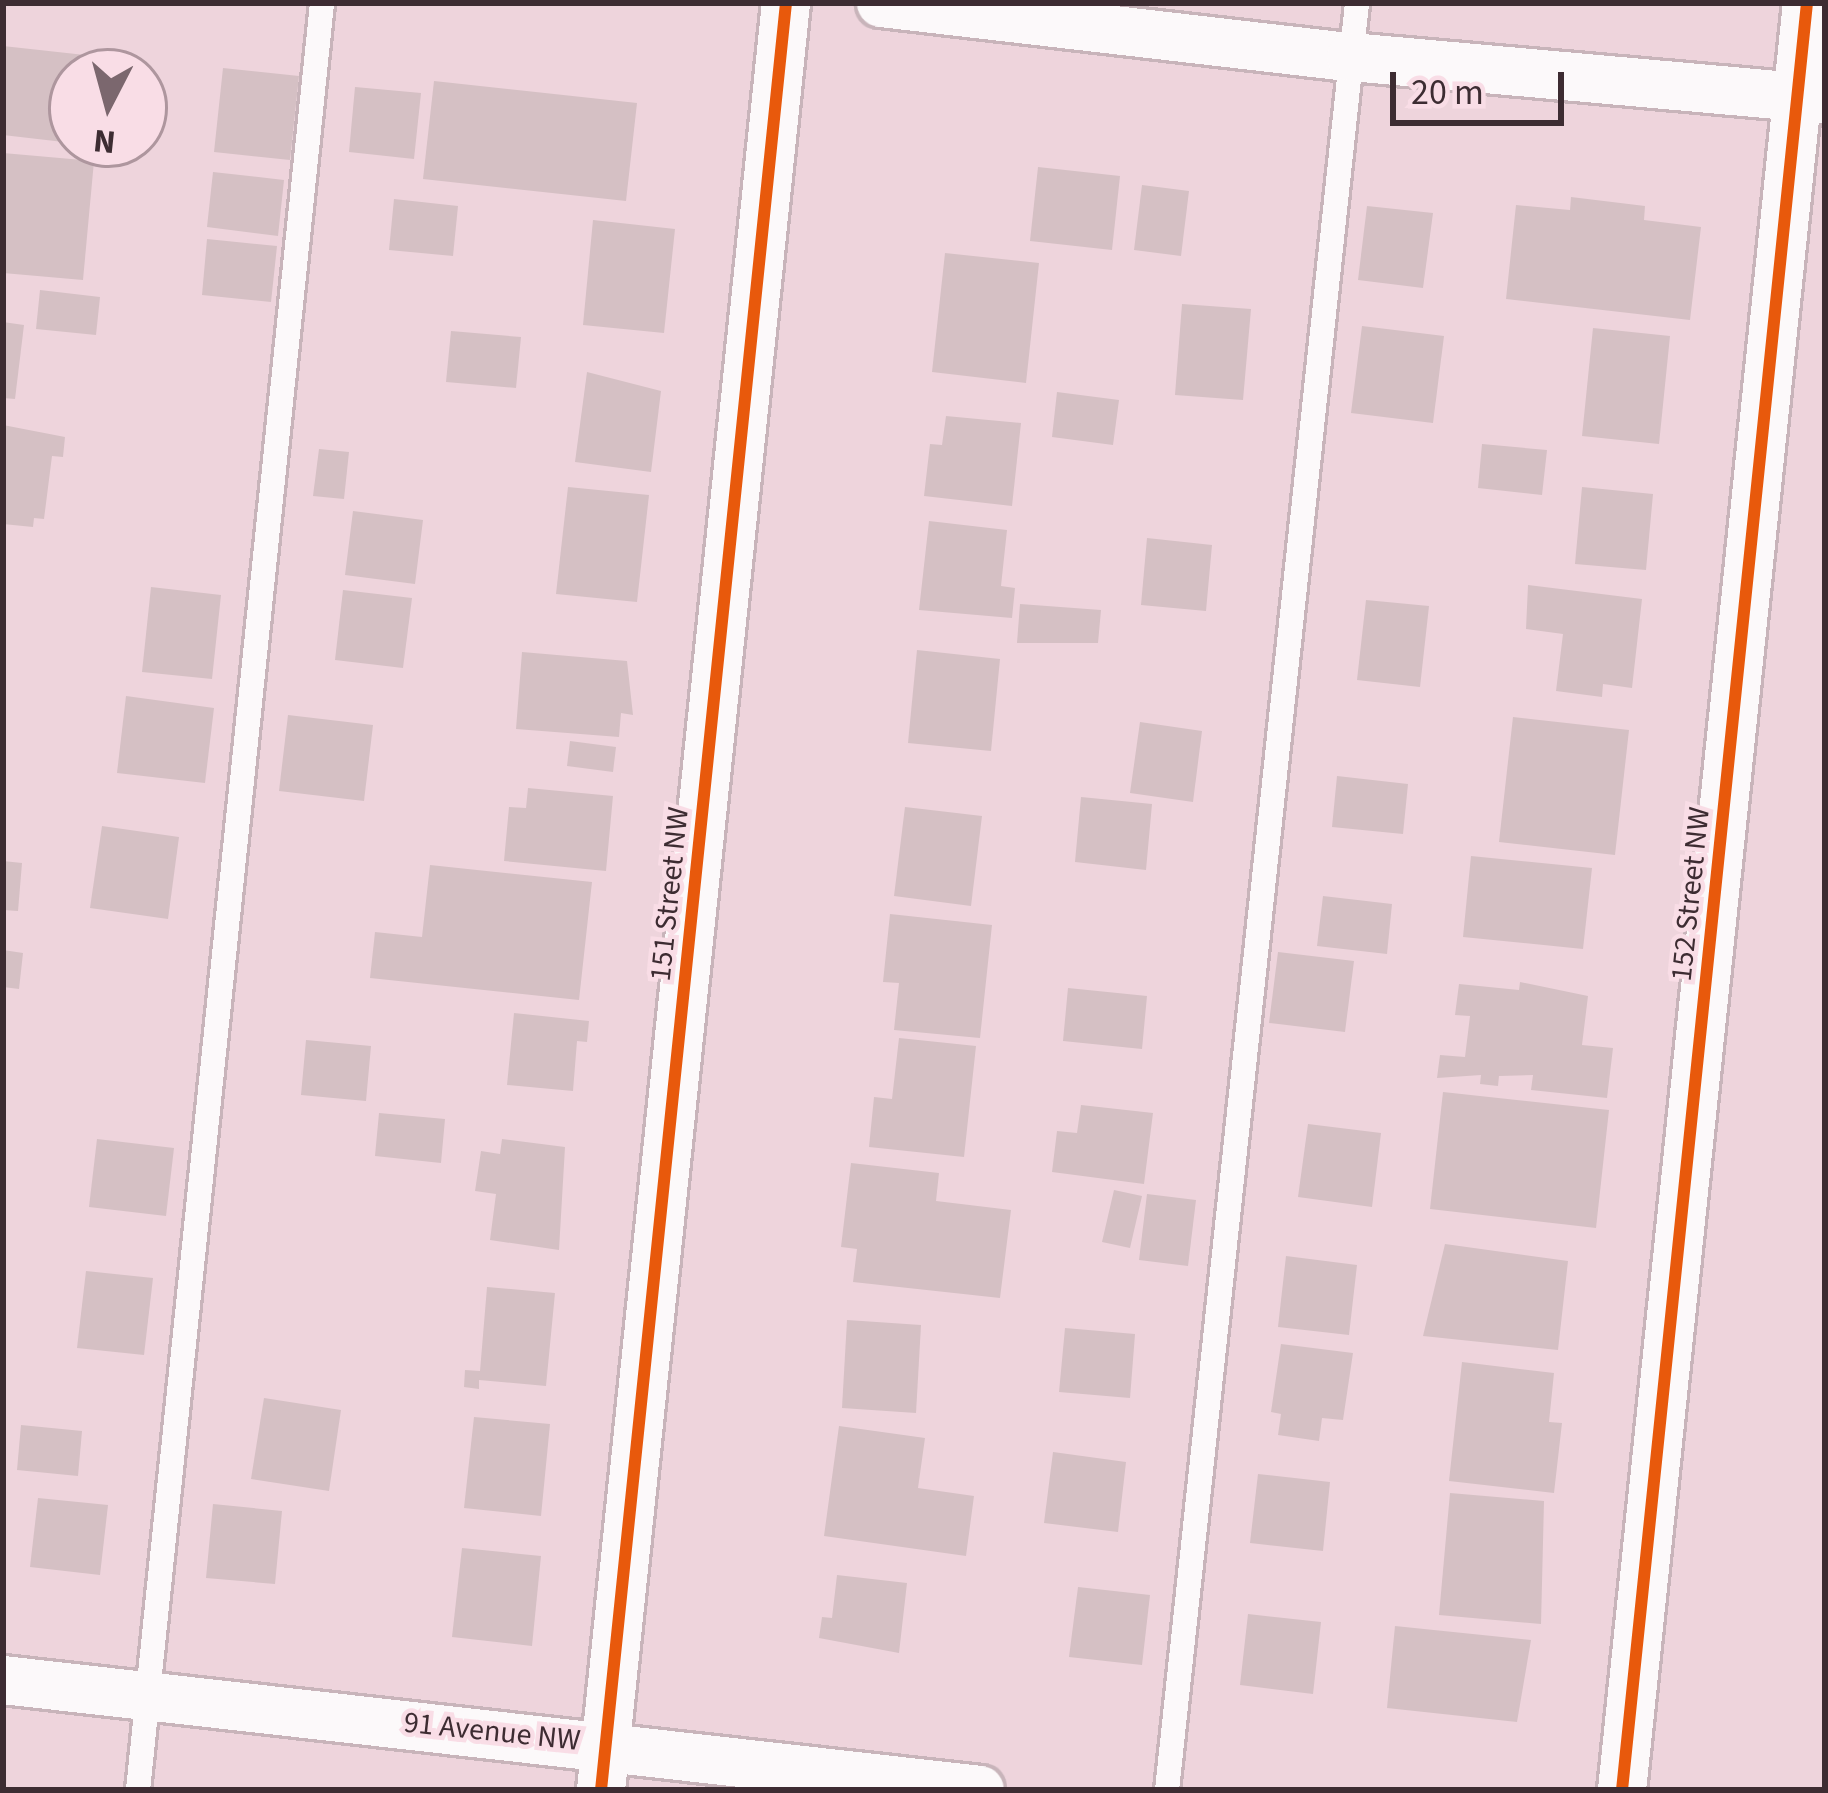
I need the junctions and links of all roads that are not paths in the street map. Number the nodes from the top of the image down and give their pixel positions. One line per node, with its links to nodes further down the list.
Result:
1 (322, 3): 9 (lane)
2 (786, 3): 10 (street, 151 Street NW)
3 (881, 3): 6 (street)
4 (1357, 3): 6 (lane)
5 (1807, 3): 7 (street, 152 Street NW)
6 (1351, 57): 7 (street); 13 (lane)
7 (1811, 98): 14 (street, 152 Street NW)
8 (3, 1680): 9 (street, 91 Avenue NW)
9 (148, 1698): 10 (street, 91 Avenue NW); 11 (lane)
10 (604, 1766): 12 (street, 91 Avenue NW)
11 (138, 1790)
12 (980, 1790)
13 (1167, 1790)
14 (1622, 1790)

